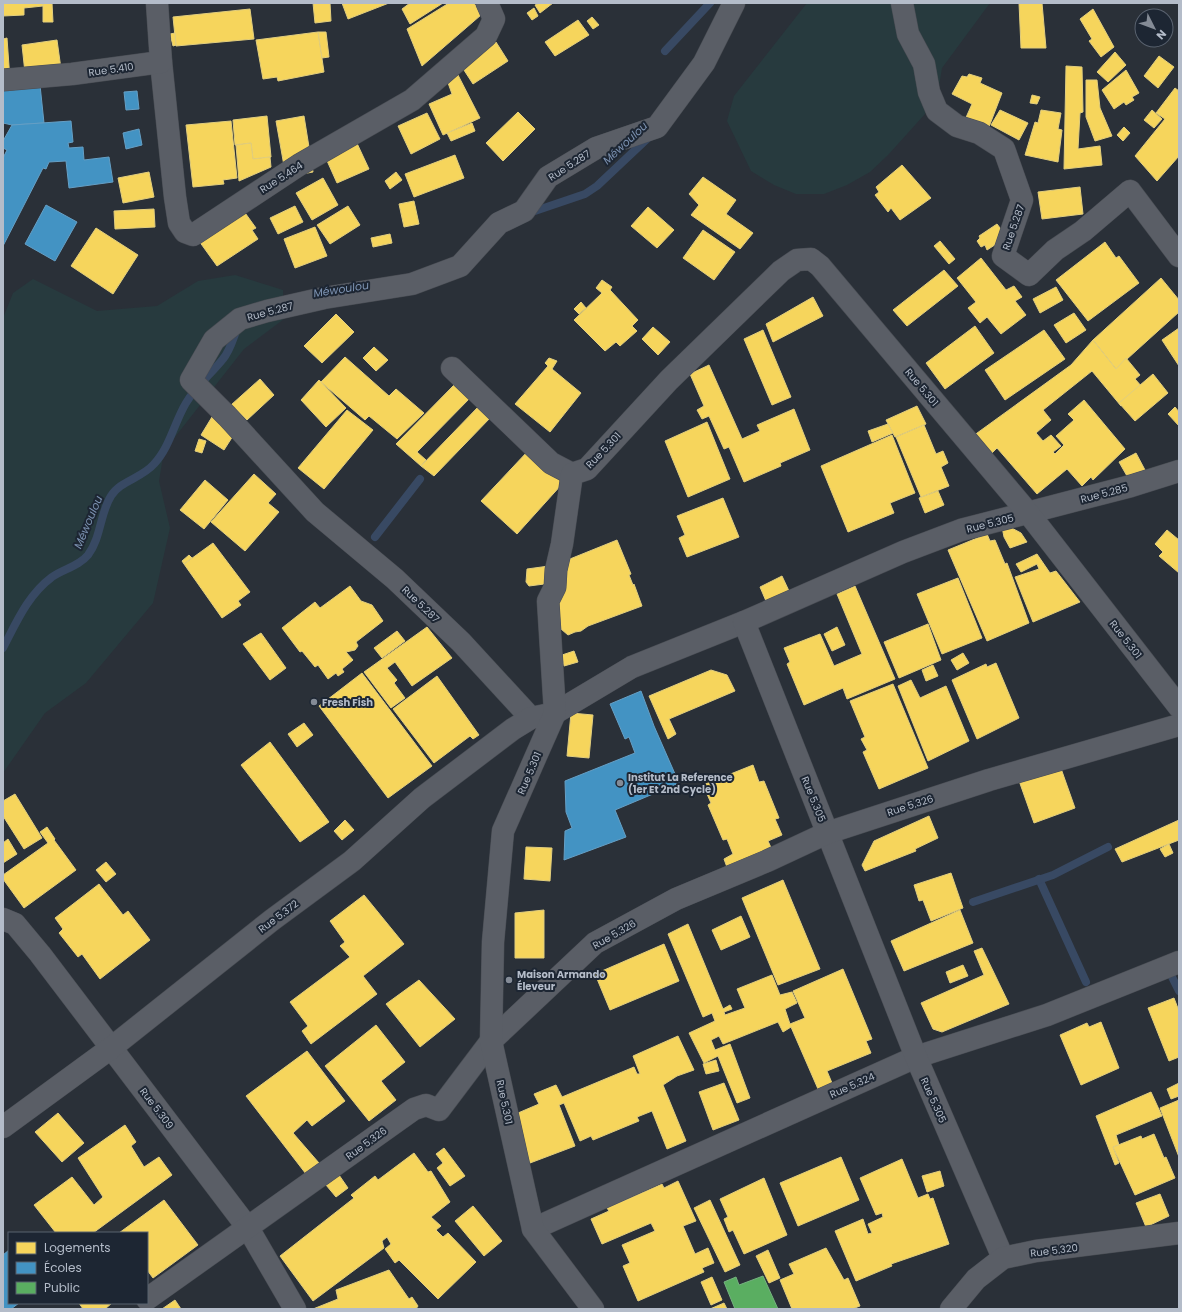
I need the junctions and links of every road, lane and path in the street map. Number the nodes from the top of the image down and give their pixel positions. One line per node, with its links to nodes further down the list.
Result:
1 (157, 3): 5 (street)
2 (487, 3): 5 (street, Rue 5.464)
3 (734, 3): 15 (street, Rue 5.287)
4 (902, 3): 7 (street, Rue 5.287)
5 (161, 62): 6 (street, Rue 5.410)
6 (3, 80)
7 (1179, 256)
8 (452, 368): 10 (street)
9 (1179, 471): 11 (street, Rue 5.285)
10 (572, 474): 11 (street, Rue 5.301); 14 (street, Rue 5.301)
11 (1029, 514): 12 (street, Rue 5.305); 13 (street, Rue 5.301)
12 (744, 622): 14 (street, Rue 5.372); 17 (street, Rue 5.305)
13 (1179, 707)
14 (555, 713): 15 (street, Rue 5.372); 20 (street, Rue 5.301)
15 (531, 718): 21 (street, Rue 5.372)
16 (1179, 725): 17 (street, Rue 5.326)
17 (827, 833): 20 (street, Rue 5.326); 22 (street, Rue 5.305)
18 (3, 919): 21 (street, Rue 5.309)
19 (1179, 962): 22 (street, Rue 5.324)
20 (491, 1041): 24 (street, Rue 5.326); 25 (street, Rue 5.301)
21 (111, 1048): 23 (street, Rue 5.372); 24 (street, Rue 5.309)
22 (916, 1057): 25 (street, Rue 5.324); 27 (street, Rue 5.305)
23 (3, 1127)
24 (248, 1228): 28 (street, Rue 5.326); 29 (street, Rue 5.309)
25 (532, 1229): 30 (street, Rue 5.301)
26 (1179, 1234): 27 (street, Rue 5.320)
27 (1003, 1258): 31 (street, Rue 5.320)
28 (148, 1298)
29 (295, 1309)
30 (593, 1309)
31 (950, 1309)

